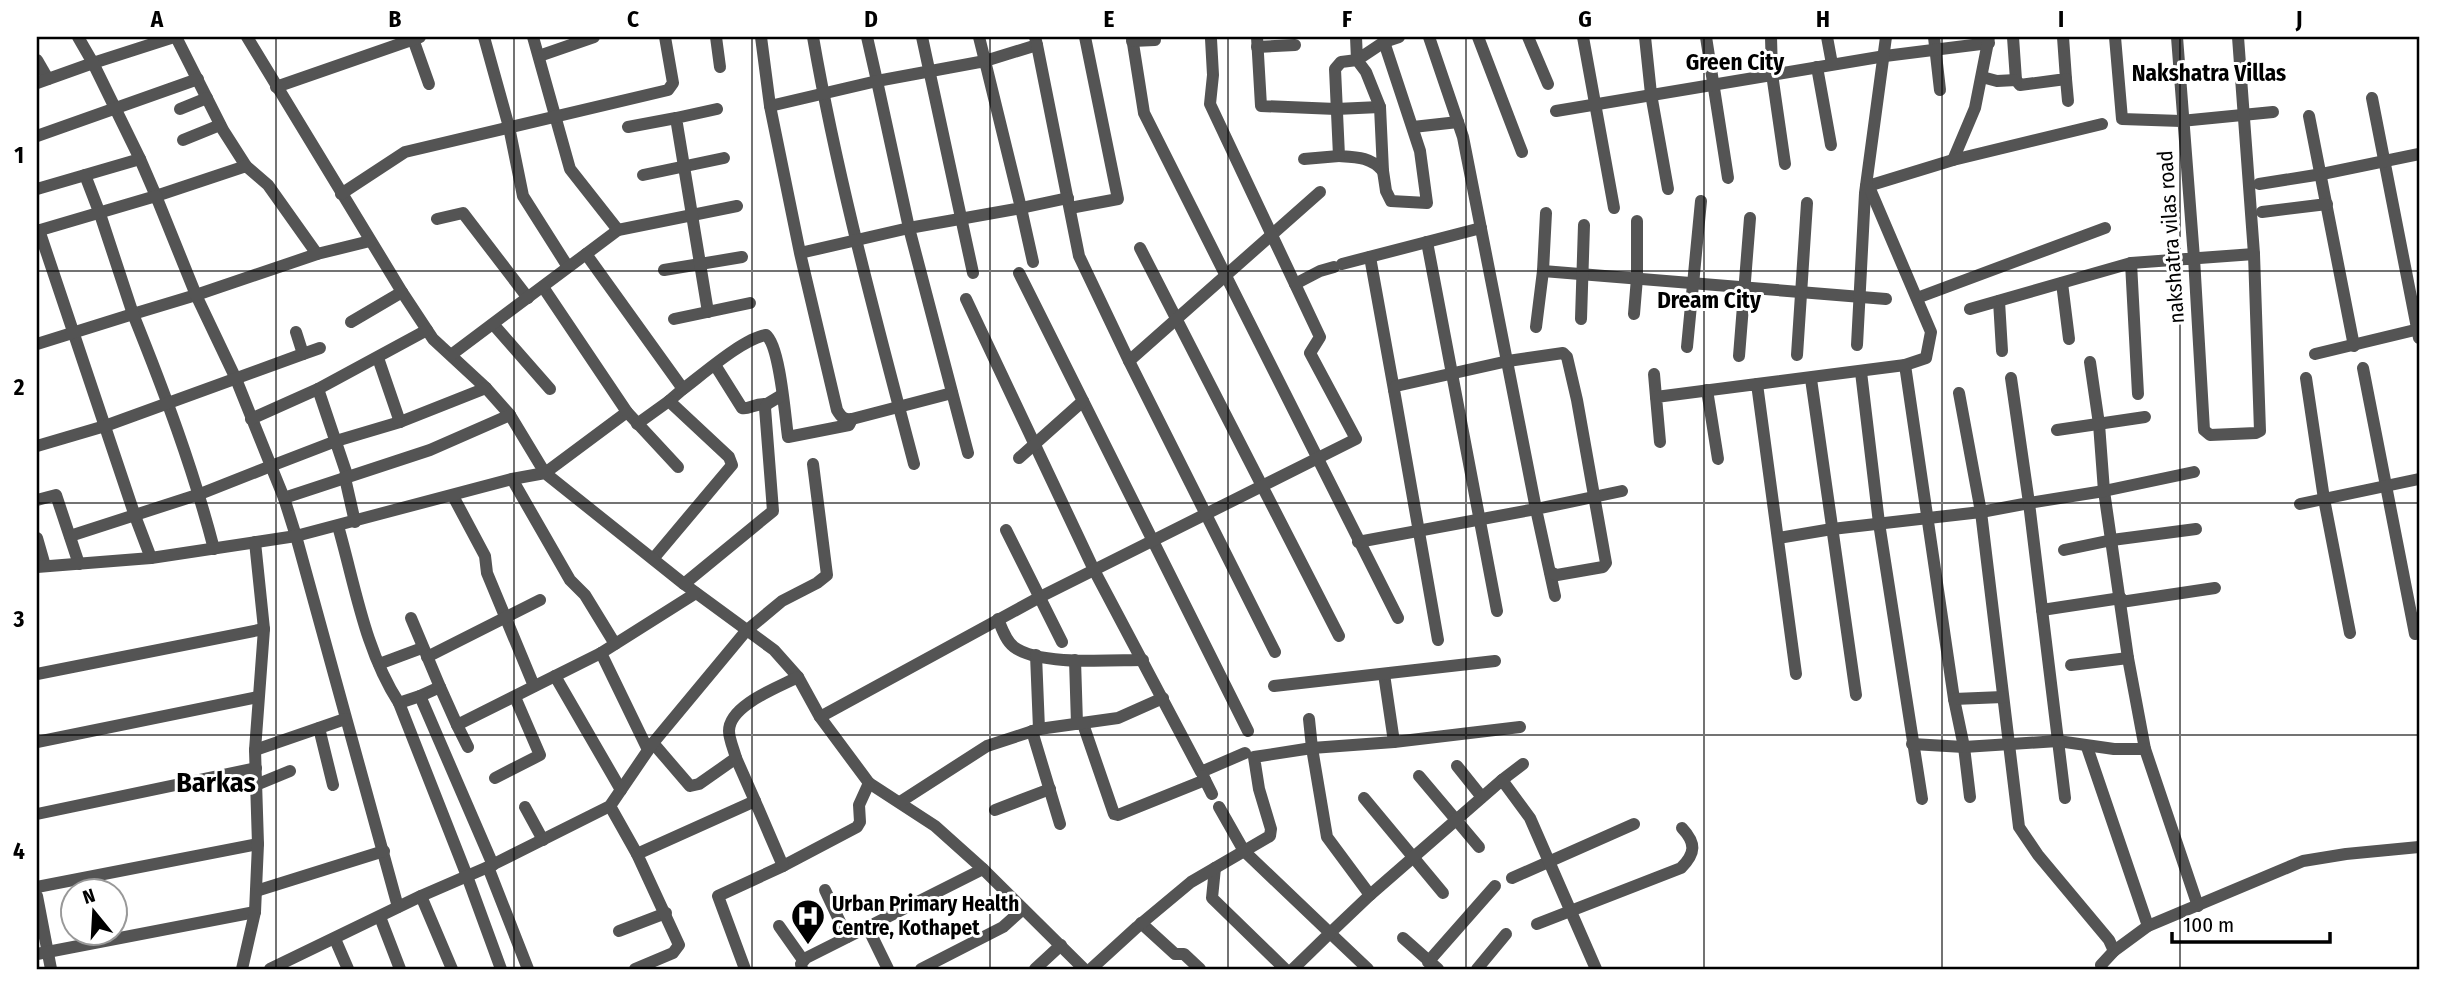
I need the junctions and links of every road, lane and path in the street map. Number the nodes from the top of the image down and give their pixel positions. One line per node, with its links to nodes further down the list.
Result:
1 (78, 37): 47 (street)
2 (175, 37): 32 (street); 54 (street)
3 (247, 37): 62 (street)
4 (484, 37): 86 (street)
5 (533, 37): 42 (street)
6 (594, 37): 42 (street)
7 (665, 37): 80 (street)
8 (716, 37): 49 (street)
9 (761, 37): 70 (street)
10 (813, 37): 64 (street)
11 (867, 37): 58 (street)
12 (922, 37): 51 (street)
13 (979, 37): 46 (street)
14 (1085, 37): 116 (street)
15 (1356, 37): 45 (street)
16 (1399, 37): 35 (street)
17 (1429, 37): 83 (street)
18 (1478, 37): 92 (street)
19 (1528, 37): 60 (street)
20 (1583, 37): 69 (street)
21 (1645, 37): 65 (street)
22 (1706, 37): 61 (street)
23 (1771, 37): 52 (street)
24 (1827, 37): 48 (street)
25 (1886, 37): 43 (street)
26 (2013, 37): 56 (street)
27 (2063, 37): 55 (street)
28 (2115, 37): 82 (street)
29 (2176, 37): 82 (street, nakshatra vilas road)
30 (2238, 37): 78 (street)
31 (416, 38): 59 (street); 62 (street)
32 (153, 39): 47 (street)
33 (1132, 39): 36 (street); 157 (street)
34 (1211, 39): 136 (street)
35 (1385, 39): 45 (street); 88 (street)
36 (1155, 40)
37 (1989, 40): 40 (street); 53 (street)
38 (1036, 41): 46 (street); 116 (street)
39 (1257, 42): 41 (street); 74 (street)
40 (1935, 43): 43 (street); 63 (street)
41 (1295, 45)
42 (539, 56): 80 (street)
43 (1885, 56): 48 (street); 109 (street)
44 (37, 60): 57 (street)
45 (1357, 60): 71 (street); 74 (street)
46 (985, 61): 51 (street); 120 (street)
47 (93, 63): 57 (street); 75 (street)
48 (1832, 64): 50 (street)
49 (720, 67)
50 (1817, 67): 52 (street); 91 (street)
51 (930, 72): 58 (street); 128 (street)
52 (1772, 74): 61 (street); 100 (street)
53 (1982, 78): 56 (street); 98 (street)
54 (198, 79): 66 (street); 75 (street)
55 (2066, 79): 56 (street); 68 (street)
56 (2016, 80)
57 (42, 81)
58 (877, 81): 64 (street); 131 (street)
59 (429, 84)
60 (1548, 84)
61 (1713, 84): 65 (street); 107 (street)
62 (276, 87): 113 (street)
63 (1940, 90)
64 (823, 93): 70 (street); 137 (street)
65 (1651, 94): 69 (street); 110 (street)
66 (207, 98): 72 (street); 85 (street)
67 (2372, 98): 99 (street)
68 (2068, 101)
69 (1596, 103): 76 (street); 121 (street)
70 (770, 106): 141 (street)
71 (1380, 107): 74 (street); 103 (street)
72 (180, 108)
73 (716, 109): 81 (street)
74 (1336, 109): 94 (street)
75 (117, 110): 89 (street); 96 (street)
76 (1556, 111)
77 (2273, 112): 78 (street)
78 (2244, 114): 82 (street); 144 (street)
79 (2309, 116): 104 (street)
80 (555, 118): 86 (street); 135 (street)
81 (676, 118): 87 (street); 102 (street)
82 (2181, 121): 147 (street, nakshatra vilas road)
83 (1458, 122): 88 (street); 132 (street)
84 (2102, 124): 98 (street)
85 (220, 125): 90 (street); 101 (street)
86 (509, 127): 113 (street); 151 (street)
87 (628, 127)
88 (1413, 127): 103 (street)
89 (37, 136)
90 (183, 140)
91 (1831, 145)
92 (1522, 152)
93 (2419, 154): 99 (street)
94 (1339, 156): 97 (street); 103 (street)
95 (724, 158): 102 (street)
96 (140, 159): 106 (street); 114 (street)
97 (1304, 159)
98 (1953, 160): 109 (street)
99 (2384, 161): 104 (street); 187 (street)
100 (1784, 164)
101 (246, 166): 114 (street); 142 (street)
102 (684, 166): 105 (street); 125 (street)
103 (1383, 171)
104 (2322, 174): 108 (street); 118 (street)
105 (643, 175)
106 (85, 176): 111 (street); 124 (street)
107 (1728, 178)
108 (2259, 184)
109 (1867, 186): 167 (street); 169 (street)
110 (1668, 188)
111 (37, 189)
112 (1320, 192): 136 (street)
113 (341, 194): 138 (street)
114 (156, 196): 124 (street); 166 (street)
115 (1701, 201): 159 (street)
116 (1069, 203): 120 (street); 201 (street)
117 (1807, 203): 165 (street)
118 (2328, 204): 122 (street); 191 (street)
119 (737, 206): 125 (street)
120 (1021, 208): 128 (street); 148 (street)
121 (1614, 208)
122 (2262, 212)
123 (1546, 213): 153 (street)
124 (100, 214): 134 (street); 176 (street)
125 (692, 214): 135 (street); 150 (street)
126 (1750, 218): 163 (street)
127 (437, 219): 168 (street)
128 (961, 219): 131 (street); 154 (street)
129 (1637, 221): 158 (street)
130 (1584, 225): 156 (street)
131 (909, 228): 137 (street); 221 (street)
132 (1481, 228): 139 (street); 202 (street)
133 (2105, 228): 169 (street)
134 (38, 230): 185 (street)
135 (618, 230): 143 (street)
136 (1272, 234): 157 (street); 161 (street)
137 (857, 239): 141 (street); 230 (street)
138 (370, 241): 142 (street); 164 (street)
139 (1427, 242): 146 (street); 208 (street)
140 (1140, 248): 179 (street)
141 (800, 253): 235 (street)
142 (317, 254): 166 (street)
143 (586, 254): 151 (street); 218 (street)
144 (2254, 254): 147 (street); 147 (street, nakshatra vilas road)
145 (742, 257): 150 (street)
146 (1370, 257): 161 (street); 219 (street)
147 (2194, 258): 149 (street)
148 (1033, 262)
149 (2131, 263): 160 (street); 223 (street)
150 (700, 264): 152 (street); 175 (street)
151 (568, 267): 162 (street)
152 (664, 270)
153 (1543, 271): 156 (street); 183 (street)
154 (973, 273)
155 (1019, 273): 227 (street)
156 (1582, 274): 158 (street); 180 (street)
157 (1225, 276): 179 (street); 247 (street)
158 (1637, 278): 159 (street); 177 (street)
159 (1693, 283): 163 (street); 192 (street)
160 (2062, 283): 172 (street); 188 (street)
161 (1295, 284): 247 (street)
162 (543, 287): 168 (street); 231 (street)
163 (1744, 287): 165 (street); 199 (street)
164 (402, 292): 181 (street); 184 (street)
165 (1800, 292): 167 (street); 197 (street)
166 (196, 295): 176 (street); 212 (street)
167 (1860, 297): 171 (street); 190 (street)
168 (528, 298): 182 (street)
169 (1917, 298): 205 (street)
170 (966, 299): 243 (street)
171 (1886, 299)
172 (1999, 301): 174 (street); 194 (street)
173 (750, 303): 175 (street)
174 (1970, 309)
175 (708, 312): 178 (street)
176 (133, 314): 185 (street); 228 (street)
177 (1634, 314)
178 (674, 318)
179 (1176, 319): 201 (street); 258 (street)
180 (1581, 319)
181 (351, 322)
182 (493, 324): 196 (street); 217 (street)
183 (1536, 327)
184 (427, 330): 196 (street); 200 (street)
185 (73, 332): 189 (street); 239 (street)
186 (296, 332): 195 (street)
187 (2418, 332): 191 (street)
188 (2069, 339)
189 (37, 344)
190 (1857, 345)
191 (2354, 346): 198 (street)
192 (1687, 347)
193 (320, 348): 195 (street)
194 (2002, 351)
195 (303, 354): 212 (street)
196 (451, 355): 215 (street)
197 (1797, 355)
198 (2315, 355)
199 (1739, 356)
200 (378, 358): 216 (street); 236 (street)
201 (1129, 361): 272 (street)
202 (1508, 361): 208 (street); 264 (street); 270 (street)
203 (2090, 362): 238 (street)
204 (715, 365): 218 (street); 224 (street); 229 (street)
205 (1905, 366): 207 (street); 274 (street)
206 (2363, 368): 259 (street)
207 (1861, 372): 213 (street); 277 (street)
208 (1450, 373): 219 (street); 275 (street)
209 (1654, 374): 225 (street)
210 (2011, 378): 268 (street)
211 (2306, 378): 266 (street)
212 (236, 379): 228 (street); 234 (street)
213 (1811, 379): 214 (street); 279 (street)
214 (1757, 384): 220 (street); 286 (street)
215 (486, 388): 232 (street); 236 (street)
216 (318, 389): 234 (street); 241 (street)
217 (550, 389)
218 (683, 389): 226 (street)
219 (1394, 390): 282 (street)
220 (1707, 390): 225 (street); 248 (street)
221 (952, 393): 230 (street); 245 (street)
222 (1959, 393): 271 (street)
223 (2138, 394)
224 (782, 395): 229 (street); 235 (street)
225 (1656, 397): 242 (street)
226 (669, 401): 237 (street); 294 (street)
227 (1083, 401): 243 (street); 288 (street)
228 (169, 403): 239 (street); 262 (street)
229 (767, 404): 299 (street)
230 (899, 405): 235 (street); 250 (street)
231 (627, 412): 237 (street); 254 (street)
232 (510, 415): 254 (street); 255 (street)
233 (2145, 418): 238 (street)
234 (251, 419): 251 (street)
235 (852, 419)
236 (400, 422): 241 (street)
237 (638, 424): 252 (street)
238 (2099, 425): 240 (street); 261 (street)
239 (105, 426): 244 (street); 273 (street)
240 (2057, 430)
241 (336, 441): 251 (street); 255 (street)
242 (1660, 442)
243 (1035, 444): 246 (street); 297 (street)
244 (37, 446)
245 (968, 453)
246 (1020, 458)
247 (1316, 459): 258 (street); 290 (street)
248 (1718, 459)
249 (813, 464): 313 (street)
250 (914, 464)
251 (271, 466): 262 (street); 265 (street)
252 (678, 467)
253 (2194, 472): 261 (street)
254 (545, 473): 256 (street); 294 (street)
255 (345, 478): 265 (street); 276 (street)
256 (512, 479): 263 (street); 319 (street)
257 (2419, 479): 259 (street)
258 (1262, 486): 272 (street); 316 (street)
259 (2387, 486): 266 (street); 315 (street)
260 (1622, 491): 264 (street)
261 (2104, 491): 268 (street); 287 (street)
262 (200, 494): 273 (street); 291 (street)
263 (453, 496): 276 (street); 308 (street)
264 (1593, 497): 270 (street); 298 (street)
265 (284, 498): 284 (street)
266 (2324, 499): 269 (street); 314 (street)
267 (37, 500): 283 (street)
268 (2029, 503): 271 (street); 306 (street)
269 (2300, 504)
270 (1536, 509): 275 (street); 298 (street)
271 (1981, 512): 274 (street); 341 (street)
272 (1206, 514): 288 (street); 321 (street)
273 (135, 516): 283 (street); 293 (street)
274 (1927, 517): 277 (street); 344 (street)
275 (1481, 519): 282 (street); 307 (street)
276 (355, 522): 278 (street)
277 (1879, 523): 279 (street); 358 (street)
278 (338, 526): 284 (street); 328 (street)
279 (1832, 529): 286 (street); 338 (street)
280 (2196, 529): 287 (street)
281 (1006, 530): 303 (street)
282 (1419, 530): 290 (street); 317 (street)
283 (70, 536): 295 (street)
284 (296, 536): 289 (street); 347 (street)
285 (37, 538): 296 (street)
286 (1778, 538): 332 (street)
287 (2112, 540): 292 (street); 305 (street)
288 (1153, 541): 297 (street); 354 (street)
289 (255, 542): 291 (street); 312 (street)
290 (1358, 542): 310 (street)
291 (214, 548): 293 (street)
292 (2064, 550)
293 (151, 558): 295 (street)
294 (653, 559): 299 (street)
295 (79, 564): 296 (street)
296 (41, 566)
297 (1094, 570): 303 (street); 326 (street)
298 (1550, 572): 302 (street)
299 (684, 584): 301 (street)
300 (2215, 588): 305 (street)
301 (696, 593): 313 (street); 319 (street)
302 (1555, 596)
303 (1040, 597): 311 (street); 318 (street)
304 (540, 600): 308 (street)
305 (2121, 600): 306 (street); 324 (street)
306 (2042, 610): 355 (street)
307 (1497, 611)
308 (505, 616): 320 (street); 337 (street)
309 (411, 618): 320 (street)
310 (1398, 618)
311 (998, 619): 323 (street); 346 (street)
312 (264, 629): 330 (street); 340 (street)
313 (746, 631): 334 (street); 359 (street)
314 (2350, 633)
315 (2415, 634)
316 (1339, 636)
317 (1438, 640)
318 (1062, 642)
319 (615, 645): 322 (street)
320 (424, 652): 328 (street); 336 (street)
321 (1275, 652)
322 (601, 653): 333 (street); 359 (street)
323 (1037, 655): 325 (street); 353 (street)
324 (2128, 659): 329 (street); 365 (street)
325 (1075, 660): 326 (street); 349 (street)
326 (1143, 660): 343 (street)
327 (1495, 661): 331 (street)
328 (379, 664): 345 (street)
329 (2071, 665)
330 (37, 674)
331 (1384, 674): 335 (street); 357 (street)
332 (1796, 674)
333 (555, 676): 337 (street); 381 (street)
334 (798, 677): 346 (street); 368 (street)
335 (1274, 686)
336 (440, 687): 339 (street); 350 (street)
337 (534, 687): 342 (street)
338 (1856, 695)
339 (420, 696): 345 (street); 408 (street)
340 (258, 697): 356 (street); 366 (street)
341 (2003, 697): 344 (street); 360 (street)
342 (515, 698): 350 (street); 375 (street)
343 (1163, 698): 349 (street); 373 (street)
344 (1954, 699): 362 (street)
345 (399, 703): 412 (street)
346 (820, 717): 377 (street)
347 (345, 719): 352 (street); 403 (street)
348 (1310, 719): 364 (street)
349 (1080, 724): 353 (street); 373 (street)
350 (457, 725): 361 (street)
351 (1520, 727): 357 (street)
352 (319, 728): 366 (street); 379 (street)
353 (1036, 730): 380 (street); 389 (street)
354 (1248, 731)
355 (2058, 741): 360 (street); 363 (street); 386 (street)
356 (37, 742)
357 (1394, 742): 364 (street)
358 (1912, 744): 362 (street); 387 (street)
359 (650, 746): 368 (street); 381 (street)
360 (2009, 746): 362 (street); 441 (street)
361 (468, 747)
362 (1964, 747): 384 (street)
363 (2087, 747): 365 (street); 433 (street)
364 (1312, 748): 404 (street); 419 (street)
365 (2145, 749): 422 (street)
366 (255, 750): 371 (street)
367 (1245, 753): 373 (street)
368 (736, 758): 388 (street)
369 (1523, 764): 376 (street)
370 (1457, 766): 383 (street)
371 (256, 768): 378 (street); 394 (street)
372 (290, 771): 378 (street)
373 (1203, 776): 382 (street)
374 (1419, 776): 395 (street)
375 (495, 778)
376 (1502, 780): 383 (street); 407 (street)
377 (869, 783): 389 (street); 409 (street)
378 (256, 785): 400 (street)
379 (333, 785)
380 (1050, 789): 393 (street); 396 (street)
381 (621, 790): 390 (street)
382 (1212, 794)
383 (1481, 796): 395 (street)
384 (1970, 797)
385 (1364, 798): 406 (street)
386 (2065, 798)
387 (1922, 799)
388 (755, 801): 405 (street); 409 (street)
389 (900, 802): 411 (street)
390 (610, 806): 399 (street); 405 (street)
391 (525, 807): 399 (street)
392 (1219, 807): 404 (street)
393 (995, 810)
394 (37, 814)
395 (1456, 819): 401 (street); 406 (street)
396 (1060, 824)
397 (1634, 824): 407 (street)
398 (1682, 828): 426 (street)
399 (543, 841): 408 (street)
400 (258, 844): 415 (street); 417 (street)
401 (1479, 846)
402 (2419, 847): 422 (street)
403 (384, 851): 417 (street); 423 (street)
404 (1244, 851): 410 (street); 435 (street)
405 (637, 854): 427 (street)
406 (1414, 858): 418 (street); 419 (street)
407 (1549, 862): 413 (street); 426 (street)
408 (490, 866): 412 (street); 453 (street)
409 (782, 866): 455 (street)
410 (1215, 868): 429 (street); 462 (street)
411 (983, 869): 424 (street); 432 (street)
412 (467, 876): 421 (street); 452 (street)
413 (1511, 878)
414 (1495, 886): 445 (street)
415 (37, 887)
416 (825, 890): 437 (street)
417 (256, 891): 425 (street)
418 (1443, 893)
419 (1370, 895): 435 (street)
420 (37, 896): 442 (street)
421 (421, 896): 423 (street); 451 (street)
422 (2198, 906): 433 (street)
423 (398, 907): 428 (street)
424 (1023, 909): 440 (street); 457 (street)
425 (255, 912): 442 (street); 447 (street)
426 (1569, 912): 430 (street); 466 (street)
427 (666, 913): 434 (street); 454 (street)
428 (380, 917): 439 (street); 450 (street)
429 (1141, 923): 460 (street); 461 (street)
430 (1537, 924)
431 (779, 926): 444 (street)
432 (867, 926): 437 (street); 456 (street)
433 (2148, 926): 441 (street)
434 (619, 931)
435 (1330, 933): 463 (street); 464 (street)
436 (1506, 934): 465 (street)
437 (847, 937): 444 (street)
438 (1403, 938): 445 (street)
439 (335, 939): 443 (street); 449 (street)
440 (1061, 945): 458 (street); 459 (street)
441 (2113, 951): 467 (street)
442 (42, 953): 446 (street)
443 (290, 965): 448 (street)
444 (802, 965)
445 (1433, 965)
446 (51, 969)
447 (242, 969)
448 (270, 969)
449 (348, 969)
450 (400, 969)
451 (452, 969)
452 (501, 969)
453 (528, 969)
454 (635, 969)
455 (745, 969)
456 (888, 969)
457 (921, 969)
458 (1035, 969)
459 (1084, 969)
460 (1091, 969)
461 (1200, 969)
462 (1285, 969)
463 (1293, 969)
464 (1367, 969)
465 (1477, 969)
466 (1596, 969)
467 (2102, 969)

